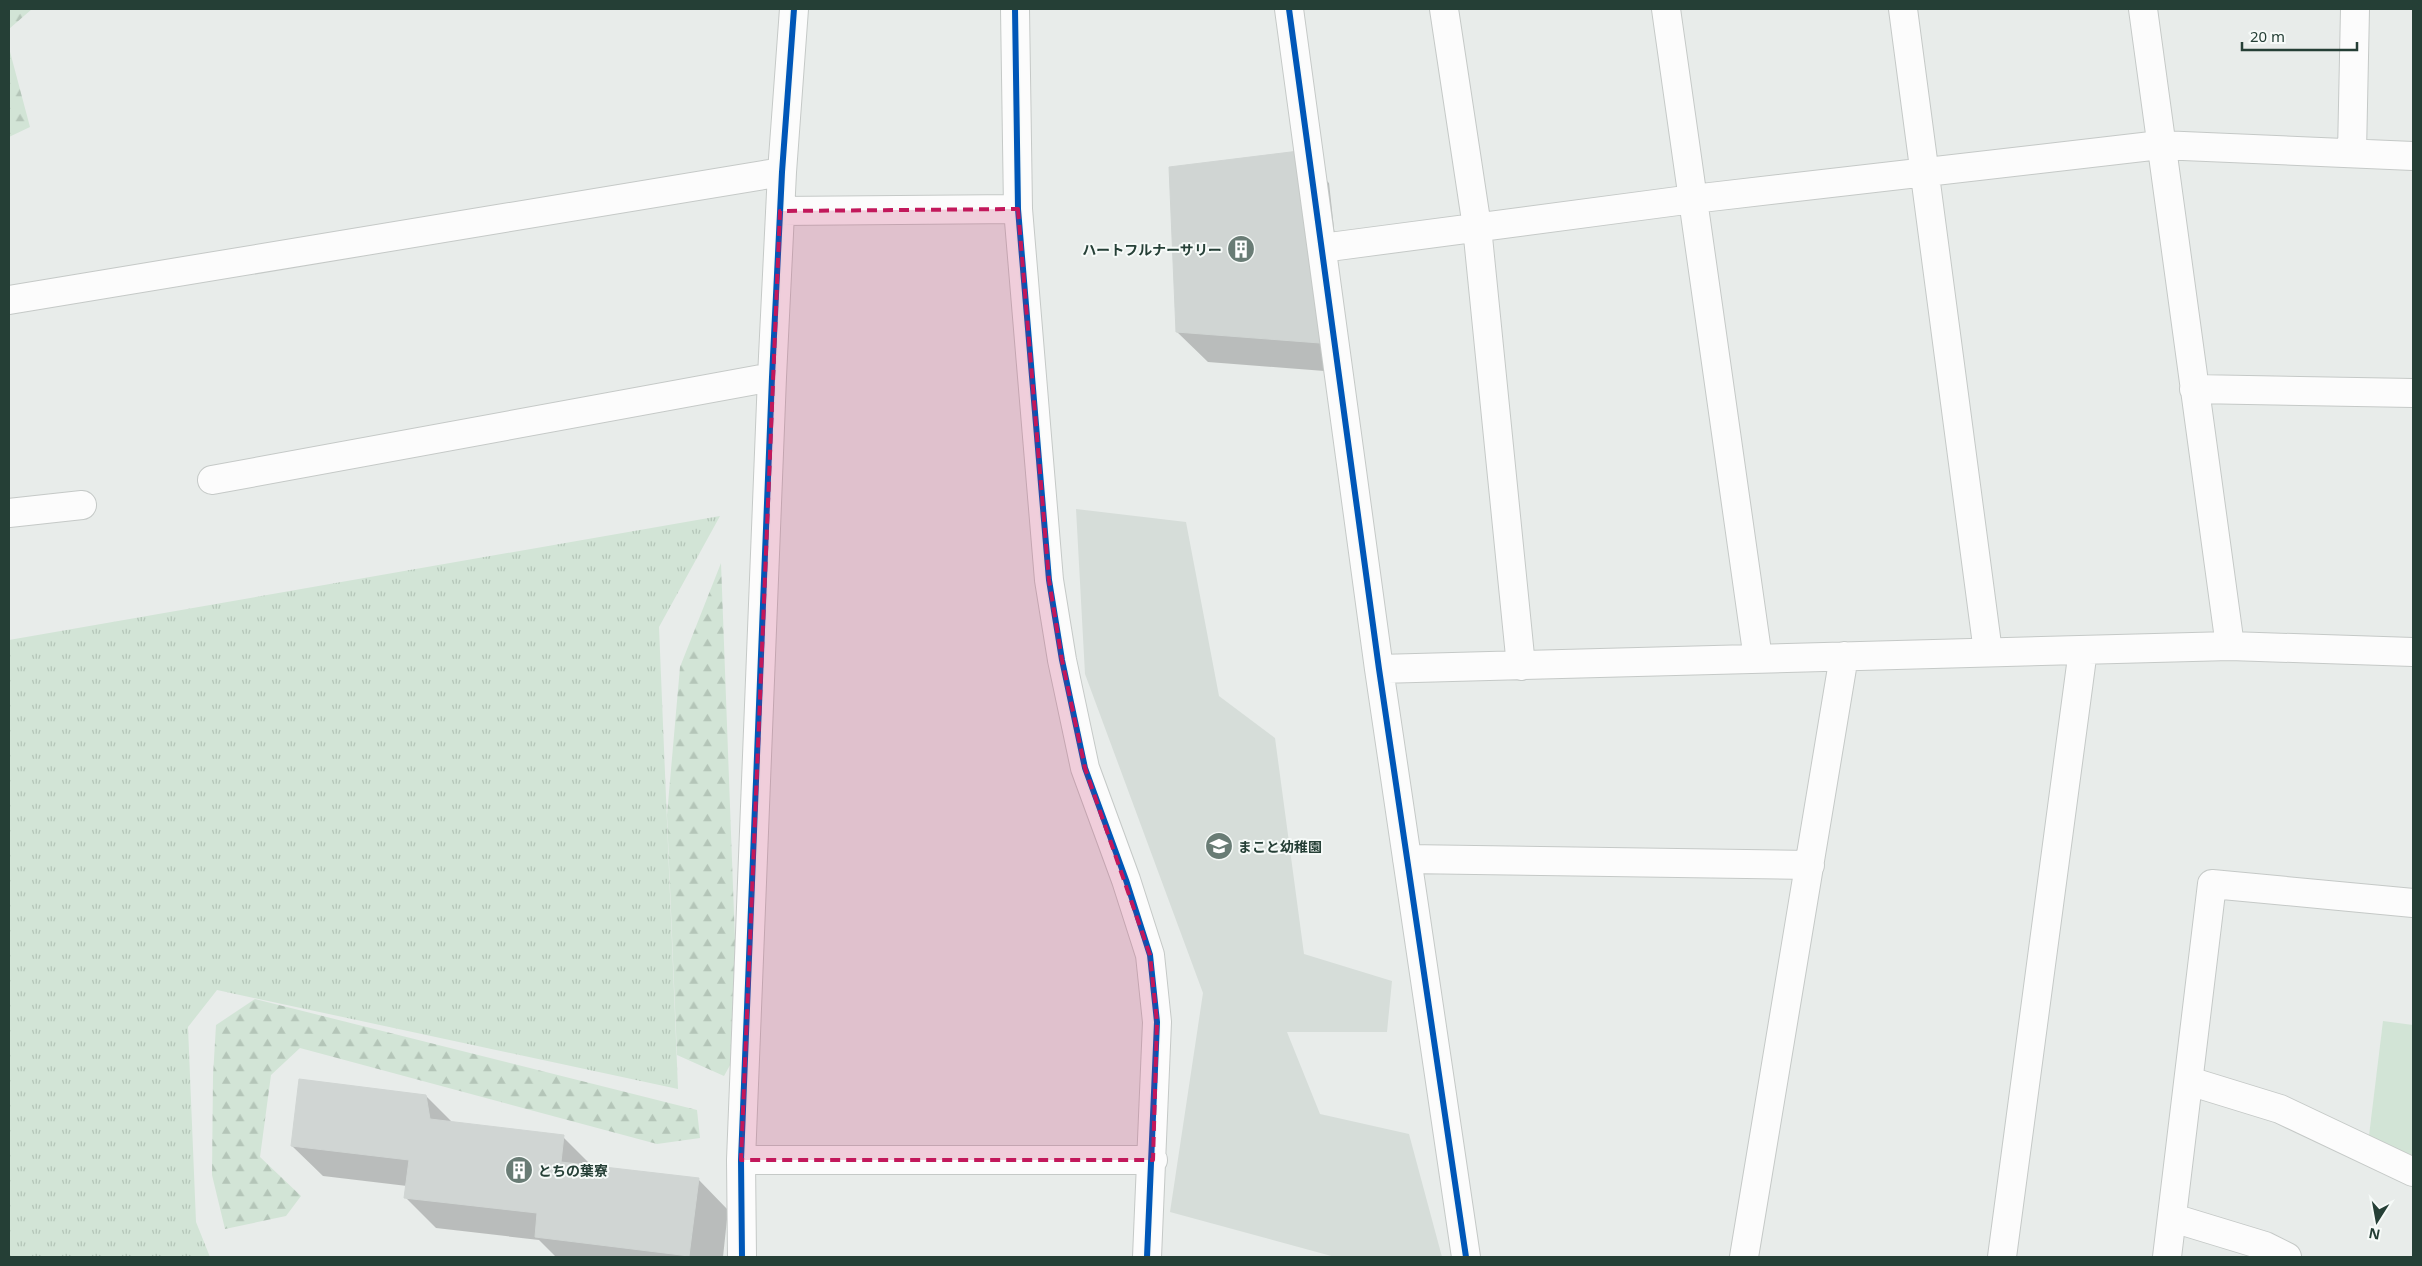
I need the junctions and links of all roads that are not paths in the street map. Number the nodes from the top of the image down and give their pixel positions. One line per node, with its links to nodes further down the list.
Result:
1 (794, 9): 12 (street)
2 (1015, 9): 15 (street)
3 (1289, 9): 18 (street)
4 (1444, 9): 17 (street)
5 (1666, 9): 14 (street)
6 (1903, 9): 13 (street)
7 (2142, 9): 9 (street)
8 (2355, 9): 10 (street)
9 (2160, 145): 10 (street); 13 (street); 21 (street)
10 (2352, 153): 11 (street)
11 (2413, 156)
12 (782, 172): 16 (street); 19 (street)
13 (1926, 172): 14 (street); 28 (street)
14 (1693, 199): 17 (street); 31 (street)
15 (1018, 209): 16 (street); 39 (street)
16 (780, 211): 20 (street)
17 (1477, 227): 18 (street); 32 (street)
18 (1322, 248): 33 (street)
19 (9, 300)
20 (772, 376): 23 (street); 38 (street)
21 (2194, 389): 22 (street); 26 (street)
22 (2413, 393)
23 (212, 480)
24 (82, 505): 25 (street)
25 (9, 513)
26 (2230, 646): 27 (street); 29 (street)
27 (2083, 650): 28 (street); 46 (street)
28 (1988, 652): 30 (street)
29 (2413, 652)
30 (1844, 656): 31 (street); 35 (street)
31 (1758, 659): 32 (street)
32 (1521, 666): 33 (street)
33 (1379, 669): 34 (street)
34 (1407, 859): 35 (street); 44 (street)
35 (1810, 865): 45 (street)
36 (2413, 903): 37 (street)
37 (2189, 1081): 40 (street); 41 (street)
38 (742, 1160): 39 (street); 42 (street)
39 (1152, 1160): 43 (street)
40 (2413, 1172)
41 (2172, 1218): 47 (street); 48 (street)
42 (742, 1257)
43 (1147, 1257)
44 (1466, 1257)
45 (1744, 1257)
46 (2002, 1257)
47 (2167, 1257)
48 (2287, 1257)

